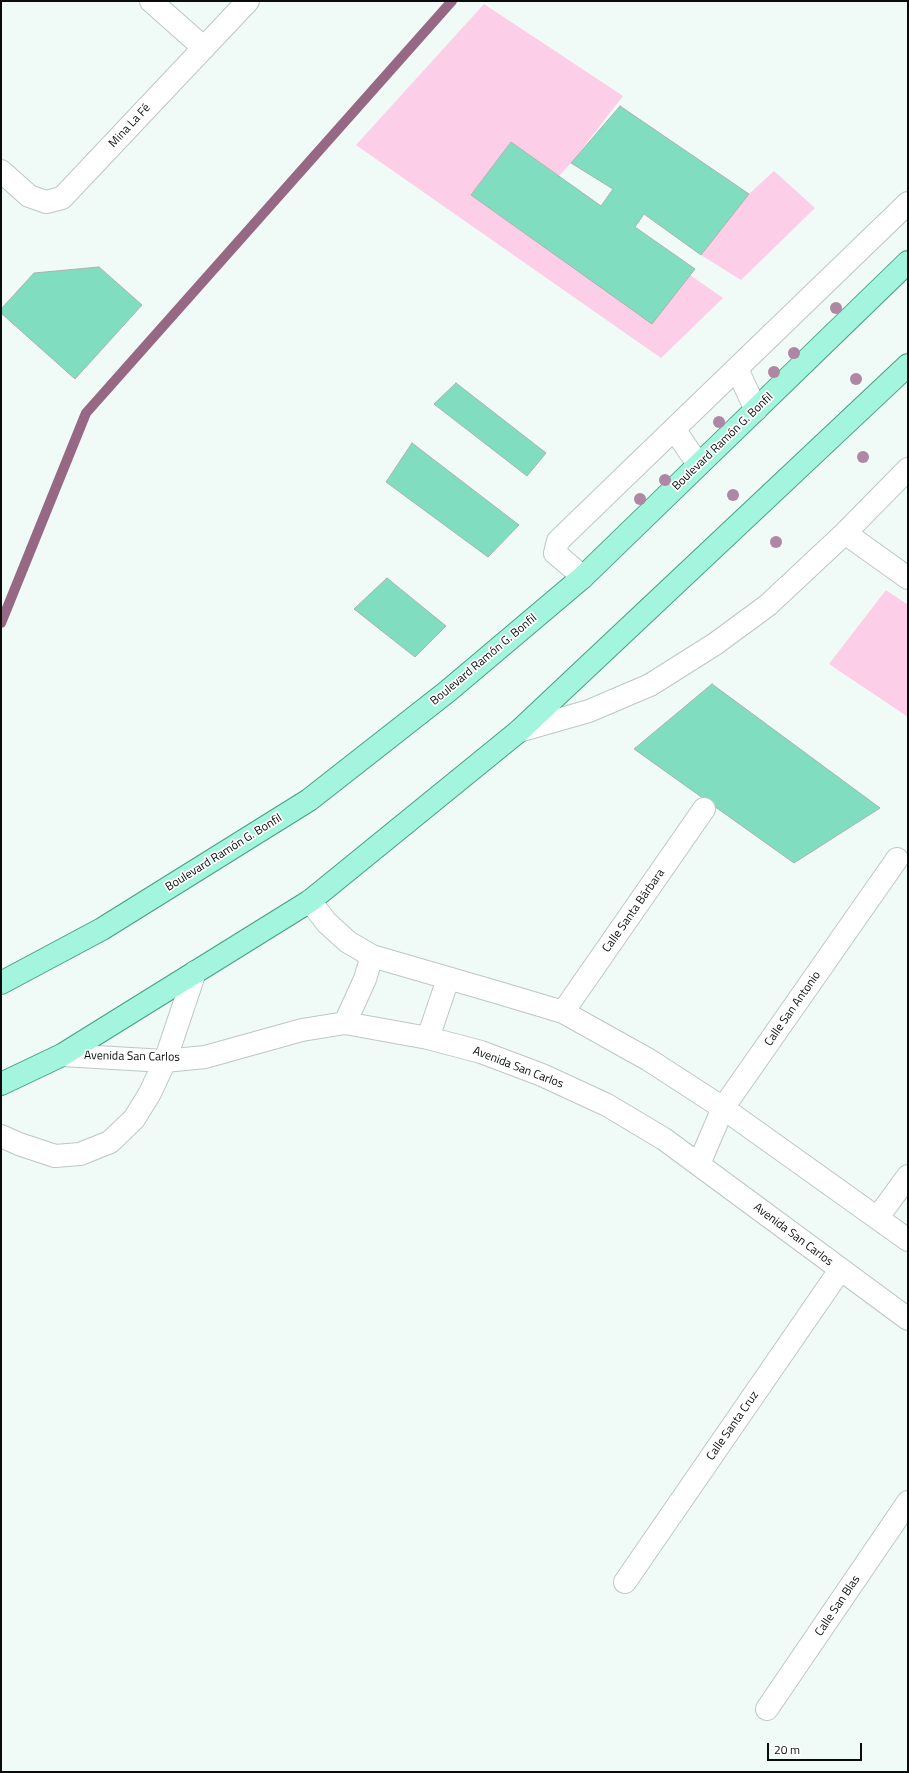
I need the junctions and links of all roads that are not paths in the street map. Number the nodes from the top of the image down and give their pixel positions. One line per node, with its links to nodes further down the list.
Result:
1 (151, 1): 3 (street)
2 (248, 1): 3 (street, Mina La Fé)
3 (204, 48): 4 (street, Mina La Fé)
4 (1, 171)
5 (904, 210): 8 (street)
6 (908, 262): 9 (main road, Boulevard Ramón G. Bonfil)
7 (908, 365): 16 (main road)
8 (736, 369): 9 (street); 10 (street)
9 (756, 410): 11 (main road, Boulevard Ramón G. Bonfil)
10 (674, 429): 11 (street); 14 (street)
11 (699, 464): 14 (main road, Boulevard Ramón G. Bonfil)
12 (908, 469): 13 (street)
13 (845, 533): 15 (street); 16 (street)
14 (583, 577): 23 (main road, Boulevard Ramón G. Bonfil)
15 (908, 578)
16 (519, 731): 19 (main road)
17 (704, 808): 24 (street, Calle Santa Bárbara)
18 (897, 859): 30 (street, Calle San Antonio)
19 (310, 901): 20 (street); 21 (main road)
20 (372, 956): 22 (street); 25 (street)
21 (195, 972): 27 (main road); 28 (street)
22 (448, 979): 24 (street); 26 (street)
23 (1, 983)
24 (563, 1012): 30 (street)
25 (345, 1023): 26 (street, Avenida San Carlos); 28 (street, Avenida San Carlos)
26 (428, 1038): 32 (street, Avenida San Carlos)
27 (62, 1055): 28 (street, Avenida San Carlos); 29 (main road)
28 (165, 1061): 31 (street)
29 (1, 1084)
30 (723, 1108): 32 (street, Calle San Antonio); 34 (street)
31 (1, 1136)
32 (699, 1164): 36 (street, Avenida San Carlos)
33 (908, 1176): 34 (street)
34 (878, 1217): 35 (street)
35 (908, 1240)
36 (840, 1270): 37 (street, Avenida San Carlos); 39 (street, Calle Santa Cruz)
37 (908, 1319)
38 (908, 1502): 40 (street, Calle San Blas)
39 (625, 1582)
40 (767, 1709)

